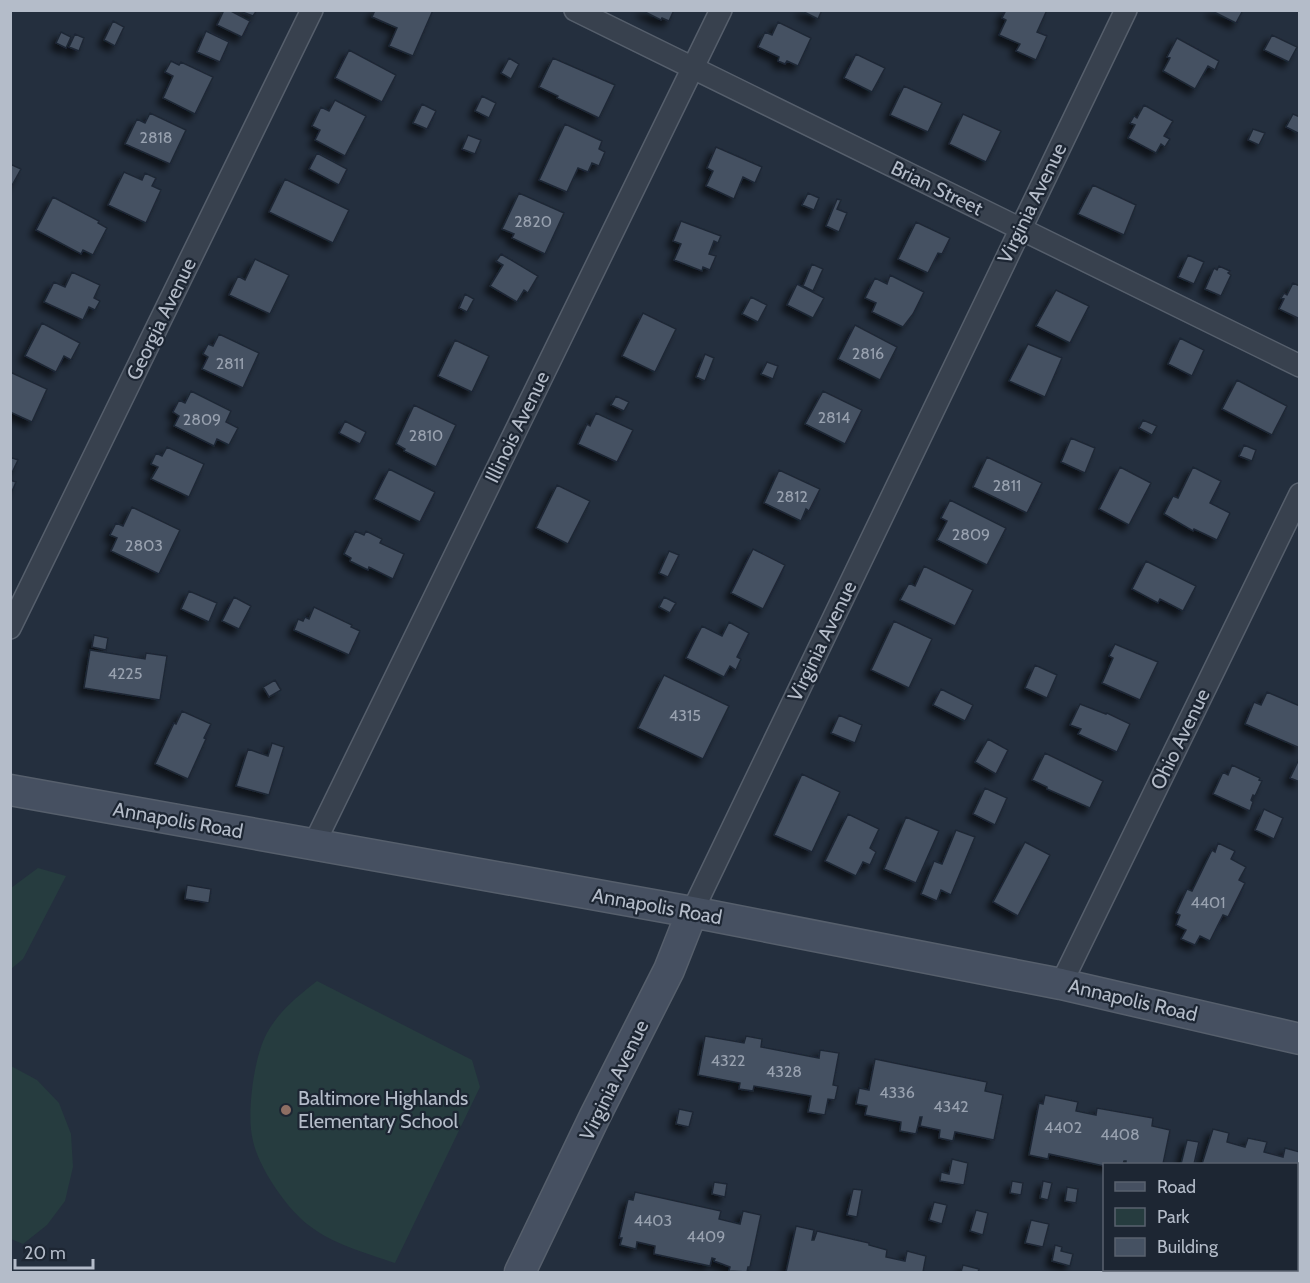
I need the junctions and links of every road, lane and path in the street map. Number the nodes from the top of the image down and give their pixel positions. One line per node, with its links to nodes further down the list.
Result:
1 (312, 10): 9 (street, Georgia Avenue)
2 (575, 10): 5 (street, Brian Street)
3 (720, 10): 5 (street, Illinois Avenue)
4 (1126, 10): 6 (street, Virginia Avenue)
5 (692, 68): 6 (street, Brian Street); 11 (street, Illinois Avenue)
6 (1019, 228): 7 (street, Brian Street); 12 (street, Virginia Avenue)
7 (1299, 366)
8 (1299, 494): 13 (street, Ohio Avenue)
9 (10, 628)
10 (10, 790): 11 (main road, Annapolis Road)
11 (314, 844): 12 (main road, Annapolis Road)
12 (692, 912): 13 (main road, Annapolis Road); 15 (main road, Virginia Avenue)
13 (1060, 984): 14 (main road, Annapolis Road)
14 (1299, 1039)
15 (520, 1272)

